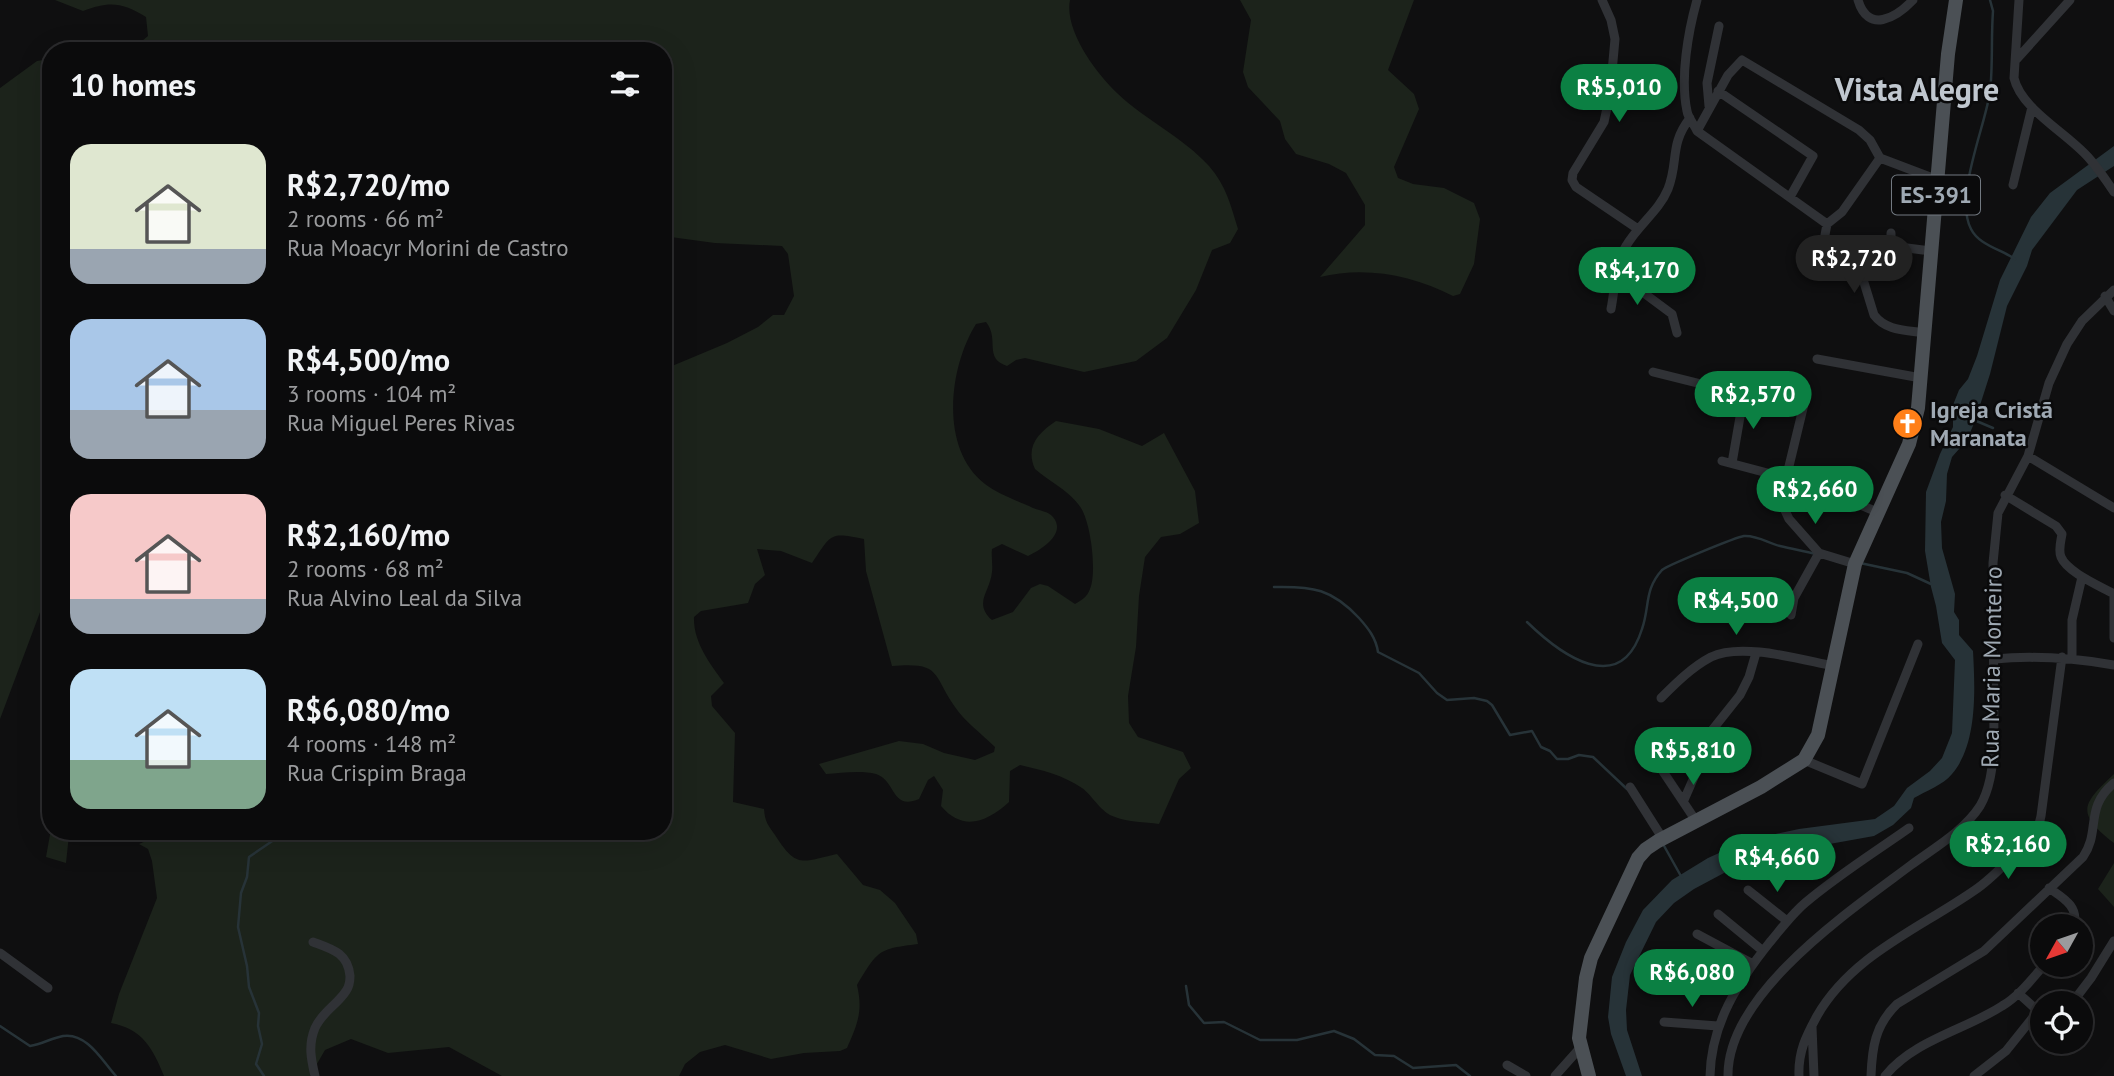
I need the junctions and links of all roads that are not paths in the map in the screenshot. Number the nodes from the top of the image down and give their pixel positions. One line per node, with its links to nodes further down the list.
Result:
1 (1602, 0): 21 (street)
2 (1697, 0): 13 (street)
3 (1858, 0): 4 (street)
4 (1913, 0)
5 (1956, 0): 16 (main road, ES-391)
6 (2019, 0): 9 (street)
7 (2070, 0): 9 (street)
8 (1719, 26): 12 (street)
9 (2014, 61): 11 (street)
10 (1718, 91): 12 (street); 15 (street); 19 (street)
11 (2032, 107): 17 (street); 18 (street)
12 (1709, 108): 14 (street)
13 (1690, 118): 14 (street); 21 (street)
14 (1697, 131): 19 (street)
15 (1880, 158): 16 (street); 20 (street)
16 (1938, 180): 23 (main road, ES-391)
17 (2013, 185)
18 (2113, 190)
19 (1790, 197): 20 (street)
20 (1827, 224): 30 (street)
21 (1638, 229): 24 (street)
22 (1892, 233): 23 (street)
23 (1931, 251): 30 (main road, ES-391)
24 (1619, 268): 27 (street); 29 (street)
25 (2114, 290): 26 (street, Rua Maria Monteiro)
26 (2105, 296): 28 (street); 37 (street, Rua Maria Monteiro)
27 (1611, 309)
28 (2114, 312)
29 (1678, 333)
30 (1924, 333): 33 (main road, ES-391)
31 (1817, 359): 33 (street)
32 (1653, 372): 34 (street)
33 (1920, 384): 41 (main road, ES-391)
34 (1744, 394): 36 (street); 38 (street)
35 (1806, 396): 36 (street)
36 (1802, 410): 38 (street)
37 (2029, 452): 39 (street, Rua Maria Monteiro); 40 (street)
38 (1787, 477): 41 (street); 42 (street)
39 (2006, 495): 44 (street); 51 (street, Rua Maria Monteiro)
40 (2114, 508)
41 (1877, 512): 43 (main road, ES-391)
42 (1819, 552): 43 (street); 46 (street)
43 (1855, 564): 53 (main road, ES-391)
44 (2082, 577): 45 (street); 50 (street)
45 (2114, 594): 47 (street)
46 (1791, 615)
47 (2114, 638)
48 (1918, 644): 55 (street)
49 (1756, 653): 53 (street); 54 (street); 59 (street)
50 (2067, 658): 51 (street); 52 (street); 82 (street)
51 (1994, 659): 85 (street, Rua Maria Monteiro)
52 (2114, 665)
53 (1834, 666): 55 (main road, ES-391)
54 (1661, 698)
55 (1804, 760): 60 (main road)
56 (1662, 770): 59 (street)
57 (2114, 783): 63 (street)
58 (1630, 787): 62 (street)
59 (1684, 800): 60 (street)
60 (1696, 821): 62 (main road)
61 (1909, 828): 67 (street)
62 (1662, 839): 83 (main road)
63 (2049, 888): 66 (street); 95 (street)
64 (1748, 890): 67 (street)
65 (1718, 914): 71 (street)
66 (2075, 914)
67 (1787, 921): 71 (street)
68 (1697, 934): 73 (street)
69 (313, 942): 87 (street)
70 (2114, 942): 76 (street)
71 (1763, 951): 73 (street)
72 (0, 953): 75 (street)
73 (1753, 964): 81 (street)
74 (2033, 977): 77 (street)
75 (48, 988)
76 (2081, 991)
77 (2018, 993): 78 (street); 96 (street)
78 (2030, 1003)
79 (1664, 1022): 81 (street)
80 (2030, 1023): 97 (street)
81 (1718, 1026): 84 (street)
82 (1812, 1026): 93 (street); 94 (street)
83 (1580, 1048): 89 (street); 90 (main road)
84 (1712, 1058): 85 (street); 91 (street)
85 (1728, 1061): 92 (street, Rua Maria Monteiro)
86 (1507, 1065): 88 (street)
87 (315, 1076)
88 (1526, 1076)
89 (1555, 1076)
90 (1589, 1076)
91 (1710, 1076)
92 (1728, 1076)
93 (1800, 1076)
94 (1814, 1076)
95 (1871, 1076)
96 (1885, 1076)
97 (1974, 1076)

